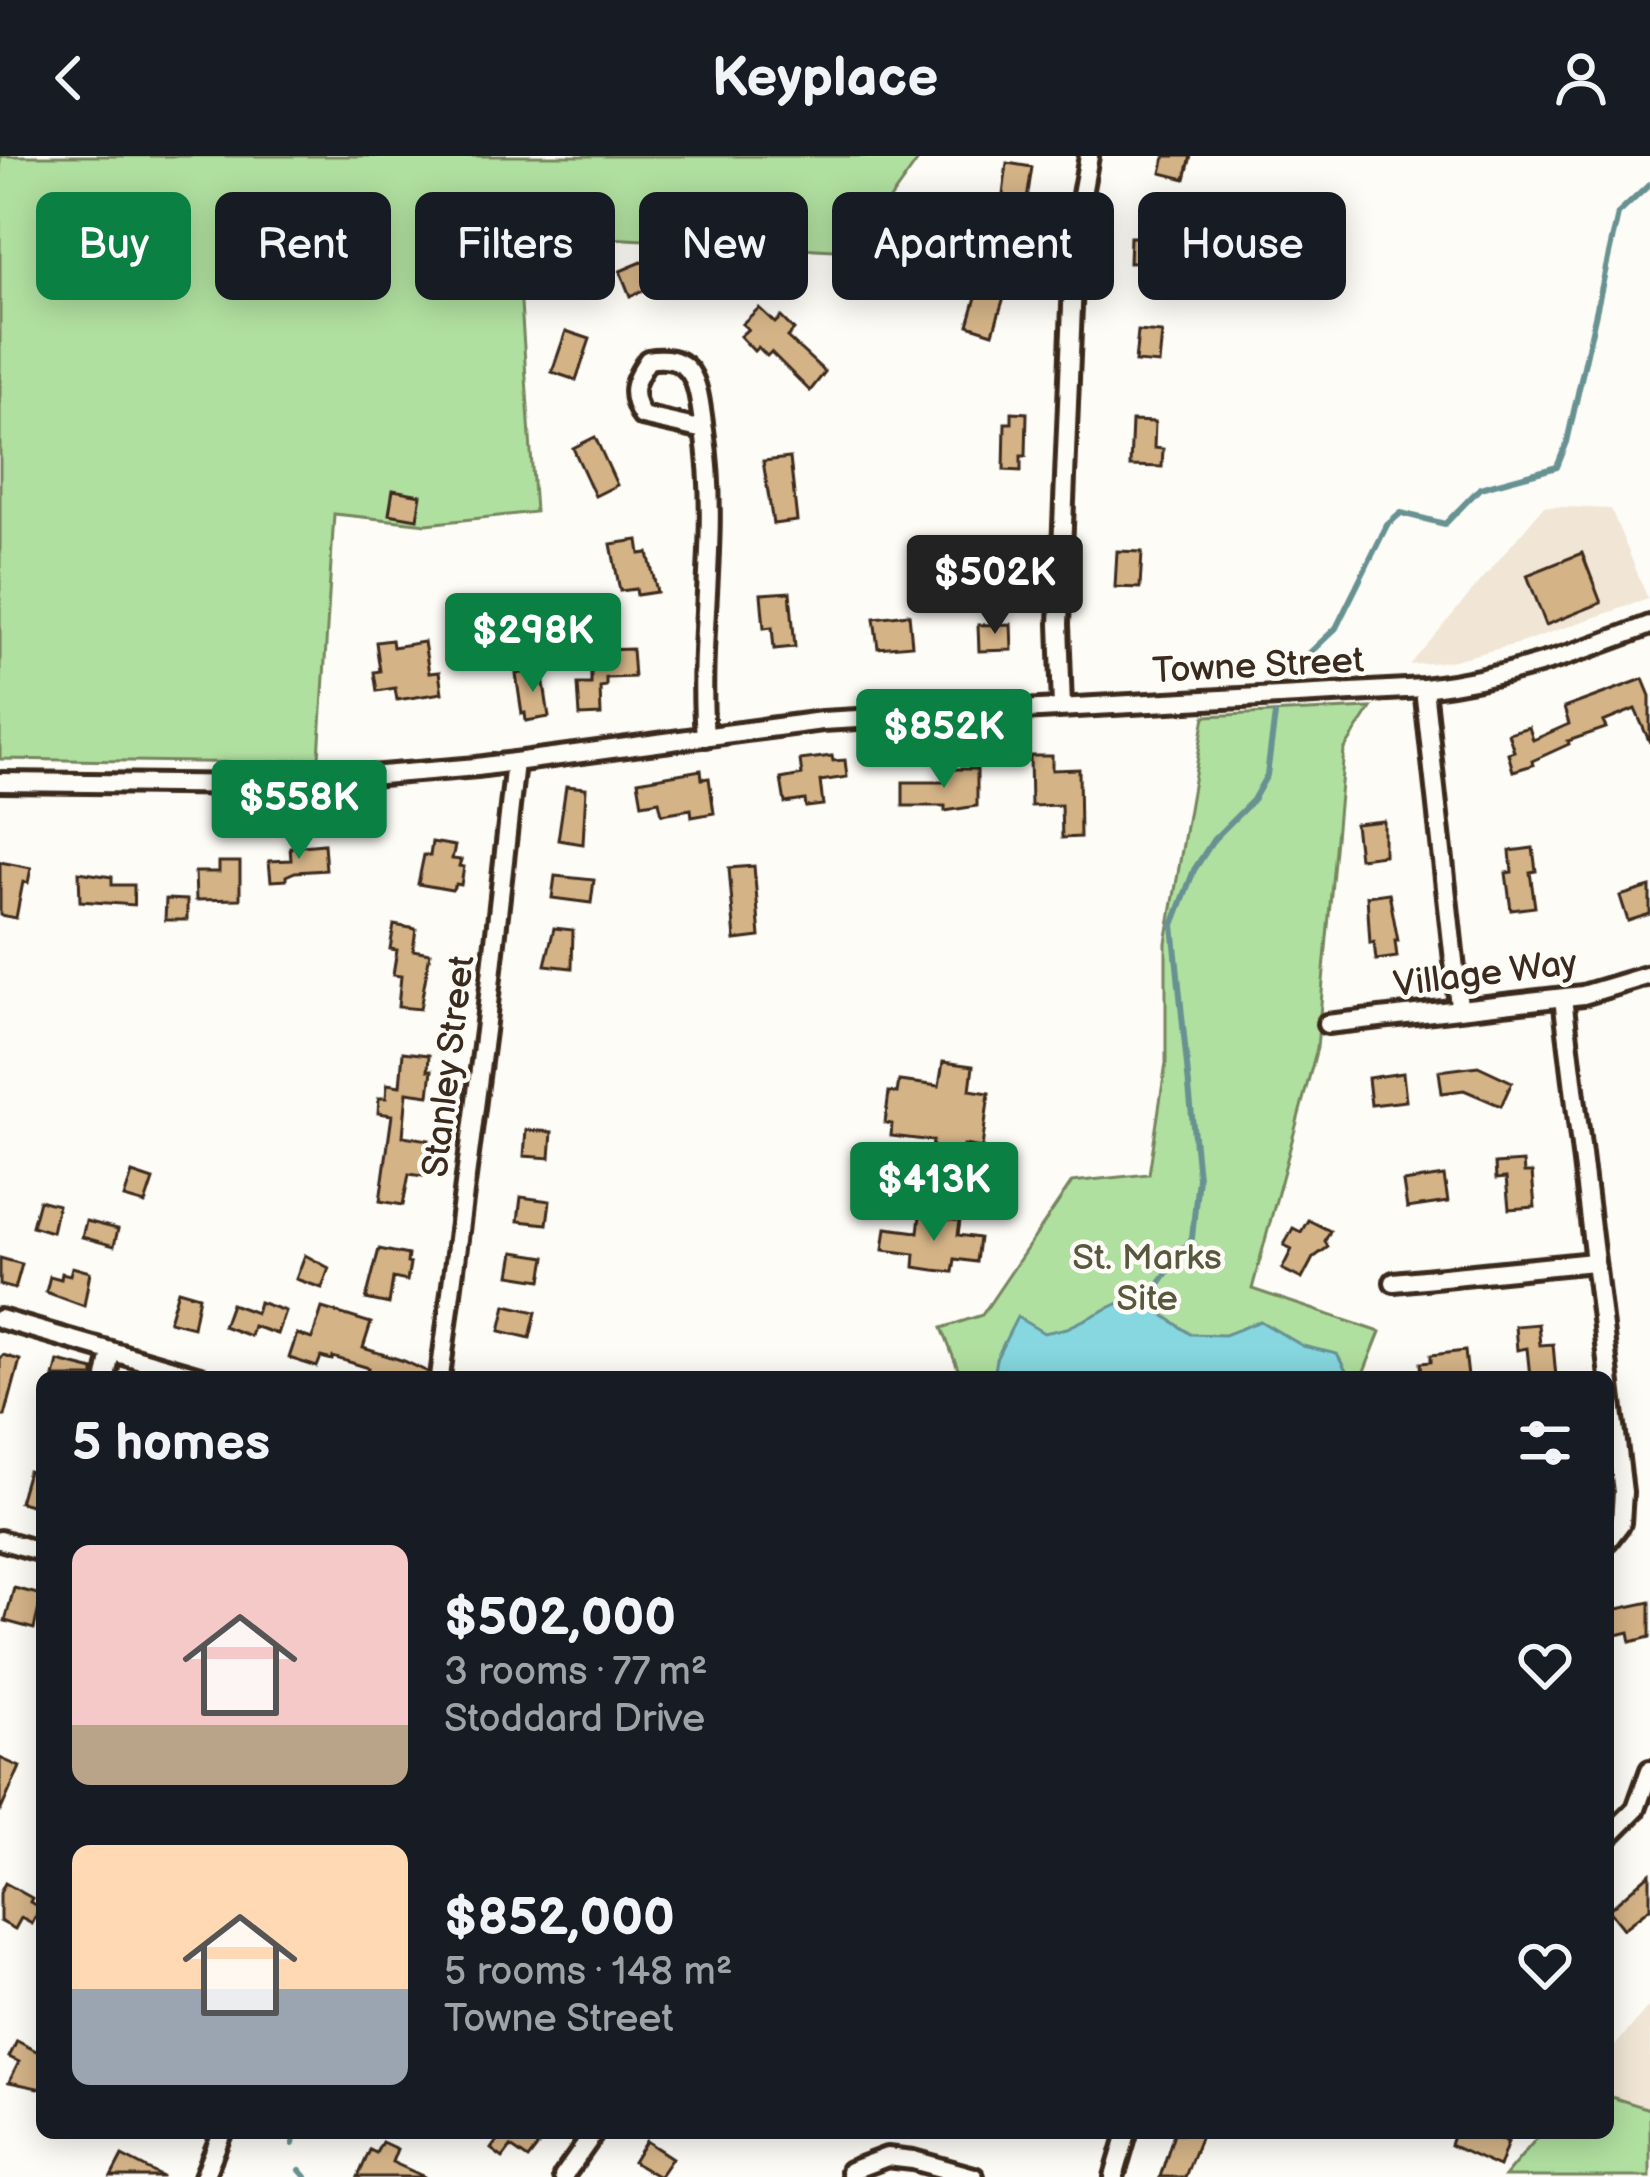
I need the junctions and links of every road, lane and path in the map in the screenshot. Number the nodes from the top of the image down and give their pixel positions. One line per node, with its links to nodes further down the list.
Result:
1 (1089, 156): 5 (street)
2 (704, 430): 2 (street); 6 (street)
3 (1650, 626): 4 (street, Towne Street)
4 (1424, 688): 5 (street, Towne Street); 11 (street)
5 (1062, 707): 6 (street, Towne Street)
6 (705, 736): 7 (street, Towne Street)
7 (515, 762): 8 (street, Towne Street); 19 (street, Stanley Street)
8 (0, 782)
9 (1650, 975): 10 (street, Village Way)
10 (1563, 998): 11 (street, Village Way); 13 (street)
11 (1459, 1006): 12 (street, Village Way)
12 (1328, 1024)
13 (1593, 1262): 14 (street); 20 (street)
14 (1394, 1282)
15 (0, 1319): 16 (street)
16 (111, 1352): 17 (street); 18 (street)
17 (107, 1371)
18 (179, 1371)
19 (441, 1371)
20 (1607, 1371)
21 (1614, 1423): 22 (street)
22 (1614, 1532)
23 (0, 1540): 24 (street)
24 (36, 1550)
25 (1650, 1770): 26 (street)
26 (1614, 1831)
27 (220, 2139): 31 (street)
28 (590, 2139): 32 (street)
29 (1125, 2139): 34 (street)
30 (850, 2170): 33 (street)
31 (204, 2177)
32 (563, 2177)
33 (974, 2177)
34 (1114, 2177)

